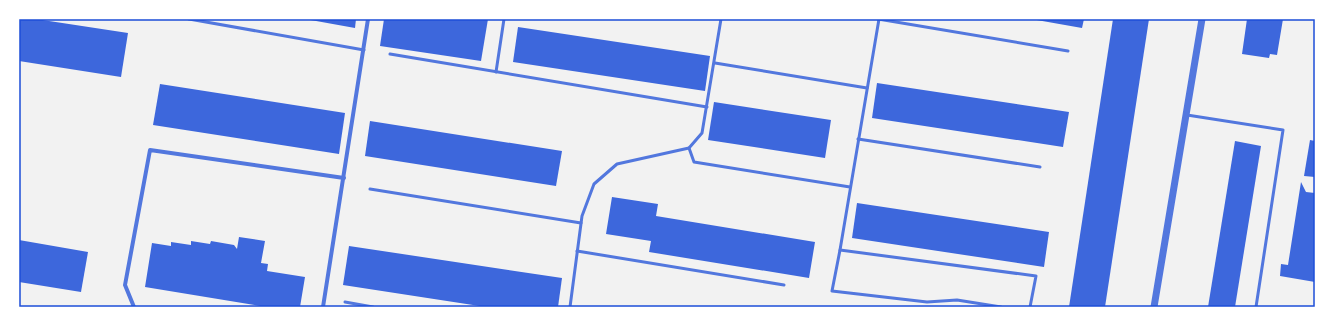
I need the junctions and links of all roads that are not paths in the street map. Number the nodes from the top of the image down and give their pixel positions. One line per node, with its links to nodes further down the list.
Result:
1 (368, 19): 7 (street)
2 (504, 19): 11 (lane)
3 (722, 19): 10 (lane)
4 (879, 19): 8 (lane); 12 (lane)
5 (1202, 19): 14 (street)
6 (189, 20): 7 (lane)
7 (364, 50): 18 (street)
8 (1068, 51)
9 (390, 54): 11 (lane)
10 (715, 63): 12 (lane); 13 (lane)
11 (496, 72): 13 (lane)
12 (867, 88): 15 (lane)
13 (707, 108): 16 (lane)
14 (1185, 115): 32 (street); 33 (lane)
15 (858, 139): 17 (lane); 19 (lane)
16 (689, 148): 19 (lane); 21 (lane)
17 (1040, 167)
18 (344, 178): 26 (street); 27 (street)
19 (850, 187): 22 (lane)
20 (370, 189): 21 (lane)
21 (581, 223): 23 (lane)
22 (840, 250): 30 (lane); 31 (lane)
23 (577, 251): 24 (lane); 29 (lane)
24 (784, 285)
25 (345, 302): 28 (lane)
26 (134, 307)
27 (323, 307)
28 (373, 307)
29 (570, 307)
30 (1001, 307)
31 (1030, 307)
32 (1154, 307)
33 (1256, 307)

